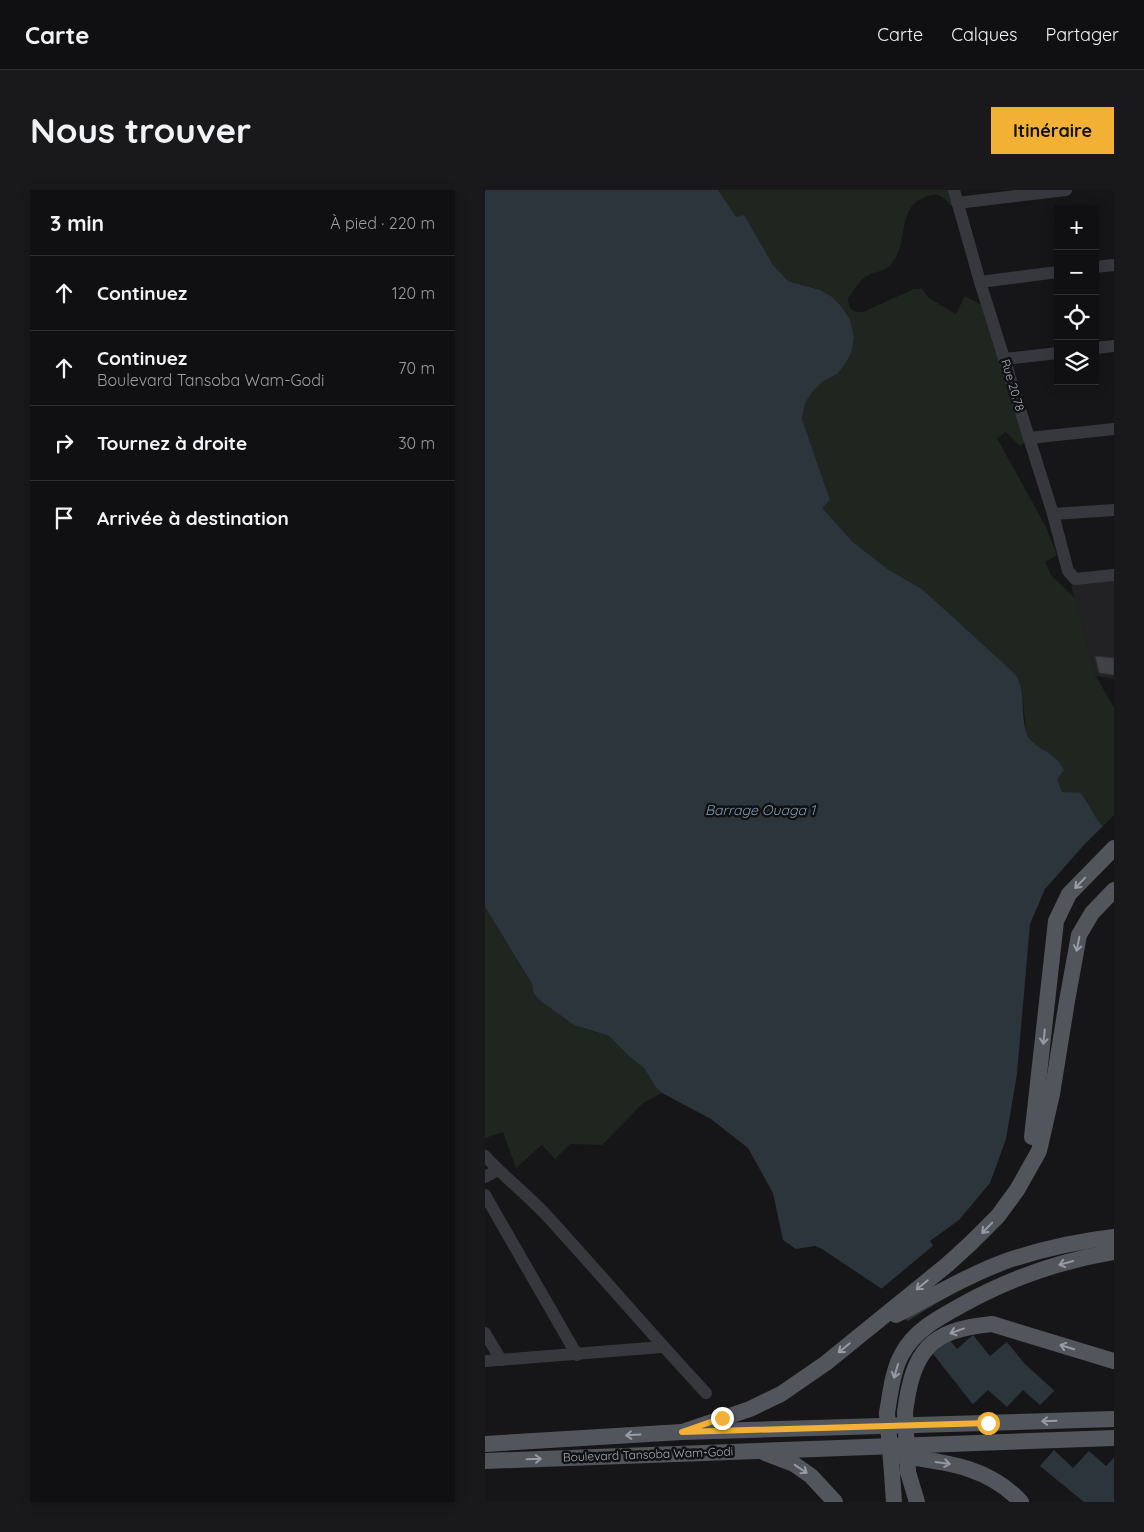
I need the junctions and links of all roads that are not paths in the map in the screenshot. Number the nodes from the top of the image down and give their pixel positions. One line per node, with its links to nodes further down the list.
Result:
1 (954, 190): 3 (street, Rue 20.78)
2 (1066, 190): 3 (street)
3 (957, 203): 7 (street, Rue 20.78)
4 (1114, 264): 5 (street)
5 (1099, 266)
6 (1054, 273): 7 (street)
7 (980, 282): 11 (street, Rue 20.78)
8 (1114, 346): 9 (street)
9 (1099, 348)
10 (1054, 353): 11 (street)
11 (1005, 359): 13 (street, Rue 20.78)
12 (1114, 429): 13 (street)
13 (1029, 438): 15 (street, Rue 20.78)
14 (1114, 510): 15 (street)
15 (1053, 514): 16 (street, Rue 20.78)
16 (1114, 575)
17 (1114, 848): 22 (main road, one-way to 22)
18 (1114, 890): 22 (main road, one-way to 22)
19 (485, 1156): 20 (street)
20 (498, 1170): 21 (street); 28 (street)
21 (485, 1177)
22 (1017, 1190): 26 (main road, one-way to 26)
23 (485, 1195): 29 (street)
24 (1114, 1237): 26 (main road)
25 (1114, 1252): 41 (main road, one-way to 41, bridge)
26 (898, 1310): 35 (main road, one-way to 35)
27 (485, 1333): 30 (street)
28 (663, 1347): 29 (street); 33 (street)
29 (577, 1355): 30 (street)
30 (501, 1360): 31 (street)
31 (485, 1361)
32 (1114, 1362): 41 (main road, one-way to 41, bridge)
33 (706, 1393)
34 (1114, 1419): 35 (main road, Boulevard Tansoba Wam-Godi, one-way to 35)
35 (682, 1432): 37 (main road, Boulevard Tansoba Wam-Godi, one-way to 37)
36 (1114, 1438): 38 (main road)
37 (485, 1444)
38 (843, 1447): 39 (main road, Boulevard Tansoba Wam-Godi); 45 (main road, one-way to 45)
39 (758, 1450): 40 (main road, Boulevard Tansoba Wam-Godi, one-way to 39); 42 (main road, one-way to 42)
40 (485, 1460)
41 (900, 1472): 43 (main road); 44 (main road)
42 (835, 1502)
43 (894, 1502)
44 (917, 1502)
45 (1021, 1502)

